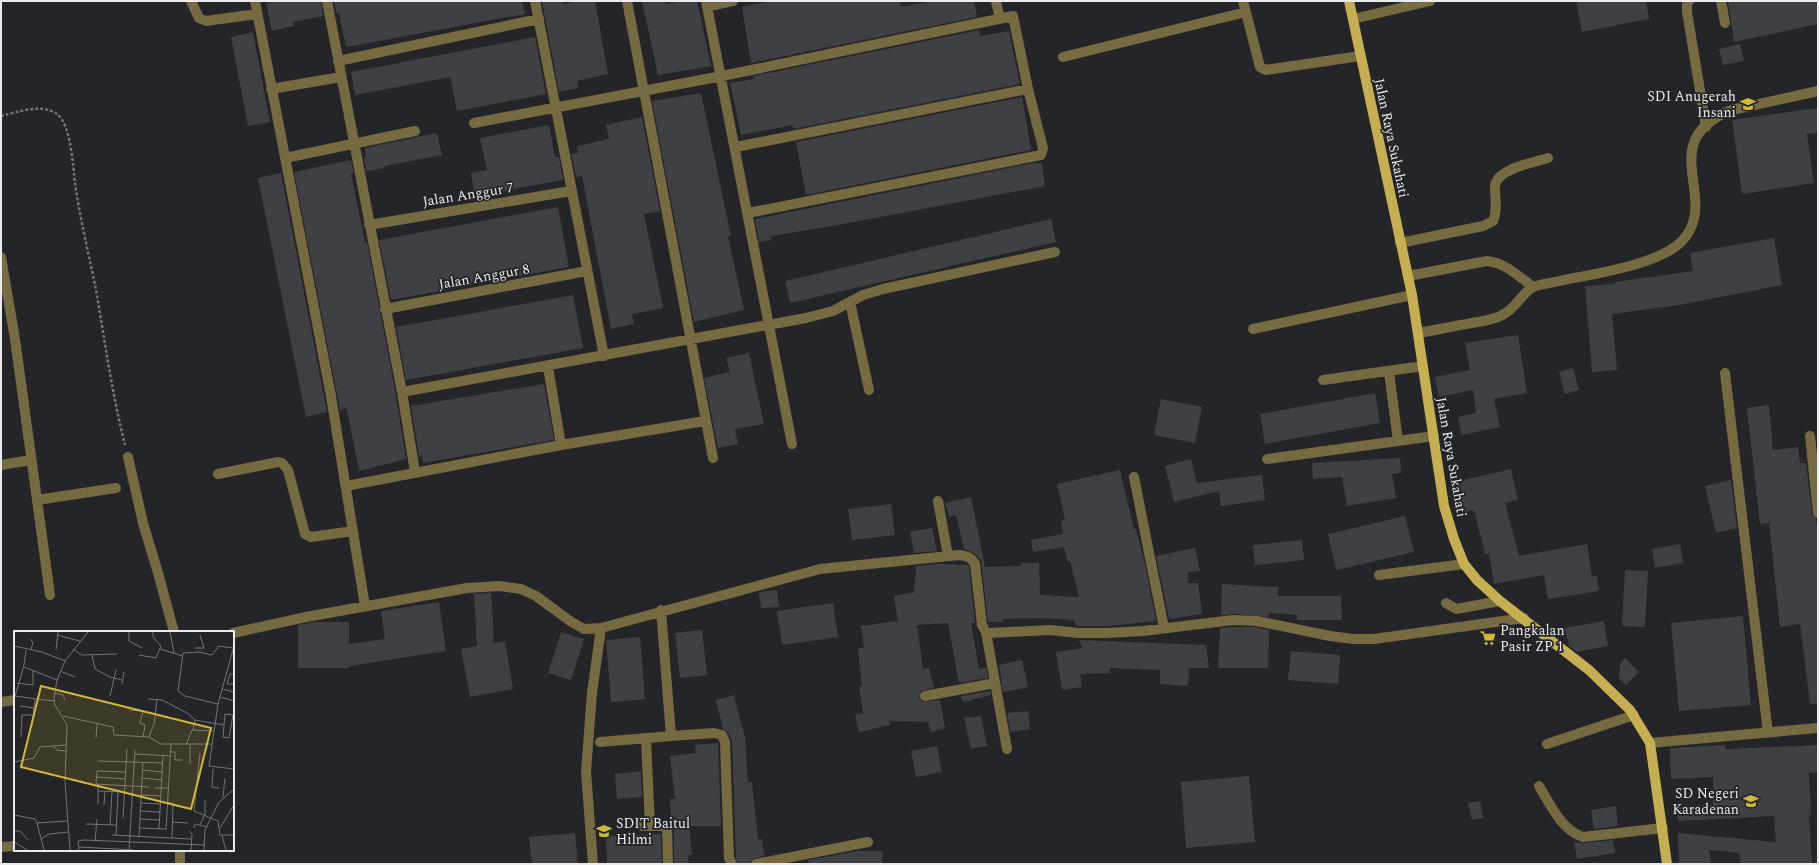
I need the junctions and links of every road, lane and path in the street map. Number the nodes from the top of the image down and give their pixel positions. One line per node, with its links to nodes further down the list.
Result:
1 (192, 1): 15 (street)
2 (255, 1): 15 (street)
3 (327, 1): 22 (street)
4 (535, 1): 16 (street)
5 (627, 1): 27 (street)
6 (733, 1): 13 (street)
7 (996, 1): 17 (street)
8 (1243, 1): 14 (street)
9 (1349, 1): 18 (main road, Jalan Raya Sukahati)
10 (1430, 1): 18 (street)
11 (1689, 1): 32 (street)
12 (1721, 1): 19 (street)
13 (707, 4): 23 (street)
14 (1246, 12): 20 (street); 21 (street)
15 (257, 14): 25 (street)
16 (539, 19): 22 (street); 29 (street)
17 (1000, 19): 23 (street); 26 (street)
18 (1353, 19): 20 (main road, Jalan Raya Sukahati)
19 (1724, 23)
20 (1360, 56): 41 (main road, Jalan Raya Sukahati)
21 (1063, 57)
22 (338, 61): 24 (street)
23 (722, 76): 27 (street); 35 (street)
24 (341, 77): 25 (street); 34 (street)
25 (272, 89): 36 (street)
26 (1028, 89): 35 (street); 39 (street)
27 (643, 91): 29 (street); 53 (street)
28 (1818, 91): 32 (street)
29 (556, 107): 31 (street); 38 (street)
30 (1, 116): 68 (path)
31 (474, 123)
32 (1706, 126): 46 (street)
33 (415, 131): 34 (street)
34 (354, 143): 36 (street); 40 (street)
35 (736, 147): 39 (street)
36 (285, 158): 76 (street)
37 (1548, 158): 41 (street)
38 (571, 192): 40 (street, Jalan Anggur 7); 44 (street)
39 (748, 213): 50 (street)
40 (369, 224): 49 (street)
41 (1400, 243): 45 (main road, Jalan Raya Sukahati)
42 (1055, 252): 48 (street)
43 (1, 257): 71 (street)
44 (587, 271): 49 (street, Jalan Anggur 8); 54 (street)
45 (1408, 276): 46 (street); 47 (main road, Jalan Raya Sukahati)
46 (1533, 287): 52 (street)
47 (1412, 295): 51 (street); 52 (main road, Jalan Raya Sukahati)
48 (850, 302): 50 (street); 60 (street)
49 (385, 309): 61 (street)
50 (768, 325): 53 (street); 66 (street)
51 (1253, 329)
52 (1418, 333): 55 (main road, Jalan Raya Sukahati)
53 (690, 339): 54 (street); 62 (street)
54 (604, 356): 56 (street)
55 (1423, 366): 57 (street); 63 (main road, Jalan Raya Sukahati)
56 (548, 367): 61 (street); 67 (street)
57 (1389, 372): 59 (street); 65 (street)
58 (1725, 373): 102 (street)
59 (1323, 380)
60 (870, 390)
61 (402, 392): 73 (street)
62 (705, 420): 67 (street); 69 (street)
63 (1434, 436): 65 (street); 83 (main road, Jalan Raya Sukahati)
64 (1810, 436): 80 (street)
65 (1398, 441): 70 (street)
66 (792, 444)
67 (561, 445): 73 (street)
68 (128, 457): 93 (street)
69 (713, 458)
70 (1268, 459)
71 (31, 460): 72 (street); 78 (street)
72 (1, 465)
73 (415, 472): 76 (street)
74 (218, 474): 81 (street)
75 (1134, 477): 92 (street)
76 (346, 486): 81 (street)
77 (116, 488): 78 (street)
78 (37, 500): 85 (street)
79 (938, 501): 82 (street)
80 (1818, 513)
81 (353, 531): 88 (street)
82 (948, 556): 89 (street); 94 (street)
83 (1464, 564): 84 (street); 86 (main road, Jalan Raya Sukahati)
84 (1379, 575)
85 (50, 595)
86 (1500, 601): 87 (street); 90 (main road, Jalan Raya Sukahati)
87 (1446, 603)
88 (365, 606): 91 (street); 95 (street)
89 (661, 610): 91 (street); 103 (street)
90 (1524, 618): 92 (street); 100 (main road, Jalan Raya Sukahati)
91 (601, 628): 116 (street)
92 (1164, 628): 94 (street)
93 (174, 631)
94 (986, 632): 96 (street)
95 (234, 634)
96 (995, 683): 97 (street); 108 (street)
97 (924, 696)
98 (14, 700): 99 (street)
99 (1, 702)
100 (1634, 715): 106 (main road, Jalan Raya Sukahati); 107 (street)
101 (1818, 728): 102 (street)
102 (1768, 733): 106 (street)
103 (671, 736): 104 (street); 118 (street)
104 (646, 738): 105 (street); 117 (street)
105 (600, 742)
106 (1650, 743): 110 (main road, Jalan Raya Sukahati)
107 (1547, 744)
108 (1007, 749)
109 (1539, 786): 110 (street)
110 (1663, 828): 120 (main road, Jalan Raya Sukahati)
111 (868, 842): 119 (street)
112 (14, 846): 113 (street)
113 (1, 847)
114 (180, 851): 115 (street)
115 (180, 864)
116 (593, 864)
117 (668, 864)
118 (732, 864)
119 (756, 864)
120 (1667, 864)

